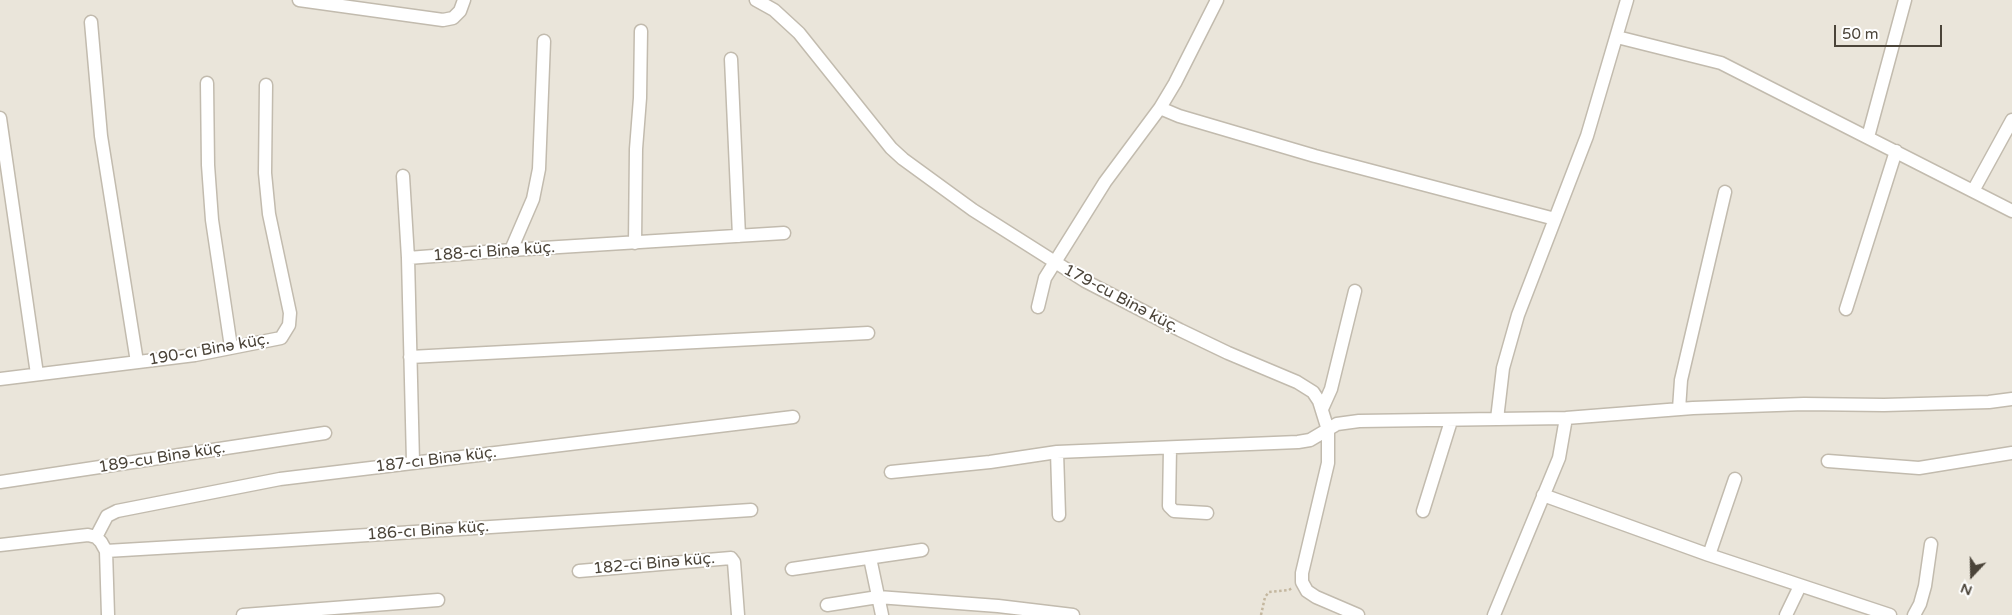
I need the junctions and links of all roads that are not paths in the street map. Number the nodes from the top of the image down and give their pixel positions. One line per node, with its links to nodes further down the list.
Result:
1 (299, 0): 2 (street)
2 (464, 0)
3 (756, 0): 29 (street, 179-cu Binə küç.)
4 (1217, 0): 14 (street)
5 (1627, 0): 9 (street)
6 (1905, 0): 17 (street)
7 (91, 22): 36 (street)
8 (641, 31): 26 (street)
9 (1617, 37): 17 (street); 23 (street)
10 (544, 41): 27 (street)
11 (731, 58): 25 (street)
12 (207, 83): 34 (street)
13 (266, 85): 34 (street, 190-cı Binə küç.)
14 (1160, 108): 23 (street); 29 (street)
15 (0, 118): 37 (street)
16 (2012, 120): 20 (street)
17 (1868, 137): 18 (street)
18 (1896, 151): 20 (street); 32 (street)
19 (403, 176): 28 (street)
20 (1974, 191): 22 (street)
21 (1725, 192): 40 (street)
22 (2012, 211)
23 (1555, 219): 44 (street)
24 (784, 233): 25 (street, 188-ci Binə küç.)
25 (739, 236): 26 (street, 188-ci Binə küç.)
26 (635, 243): 27 (street, 188-ci Binə küç.)
27 (511, 250): 28 (street, 188-ci Binə küç.)
28 (408, 258): 35 (street)
29 (1055, 263): 31 (street); 41 (street, 179-cu Binə küç.)
30 (1355, 291): 41 (street)
31 (1038, 307)
32 (1846, 308)
33 (868, 333): 35 (street)
34 (231, 347): 36 (street, 190-cı Binə küç.)
35 (410, 357): 52 (street)
36 (137, 362): 37 (street, 190-cı Binə küç.)
37 (37, 374): 38 (street, 190-cı Binə küç.)
38 (0, 379)
39 (2012, 399): 40 (street)
40 (1679, 408): 43 (street)
41 (1322, 409): 46 (street, 179-cu Binə küç.)
42 (793, 417): 52 (street, 187-cı Binə küç.)
43 (1566, 418): 44 (street); 56 (street)
44 (1497, 419): 45 (street)
45 (1451, 421): 46 (street); 58 (street)
46 (1328, 430): 48 (street); 79 (street, 179-cu Binə küç.)
47 (324, 434): 55 (street, 189-cu Binə küç.)
48 (1170, 448): 49 (street); 59 (street)
49 (1057, 452): 53 (street); 60 (street)
50 (2012, 453): 51 (street)
51 (1828, 461)
52 (413, 462): 61 (street, 187-cı Binə küç.)
53 (891, 472)
54 (1735, 479): 66 (street)
55 (0, 482)
56 (1543, 495): 66 (street); 80 (street)
57 (751, 510): 65 (street, 186-cı Binə küç.)
58 (1423, 511)
59 (1207, 513)
60 (1060, 515)
61 (96, 537): 63 (street); 65 (street)
62 (1931, 544): 83 (street)
63 (0, 545)
64 (922, 550): 67 (street)
65 (106, 551): 74 (street)
66 (1709, 555): 70 (street)
67 (870, 558): 68 (street); 71 (street)
68 (792, 569)
69 (579, 571): 76 (street, 182-ci Binə küç.)
70 (1800, 586): 81 (street); 82 (street)
71 (878, 597): 73 (street); 77 (street); 78 (street)
72 (438, 600): 75 (street)
73 (827, 605)
74 (108, 615)
75 (243, 615)
76 (738, 615)
77 (882, 615)
78 (1073, 615)
79 (1358, 615)
80 (1494, 615)
81 (1786, 615)
82 (1890, 615)
83 (1914, 615)

